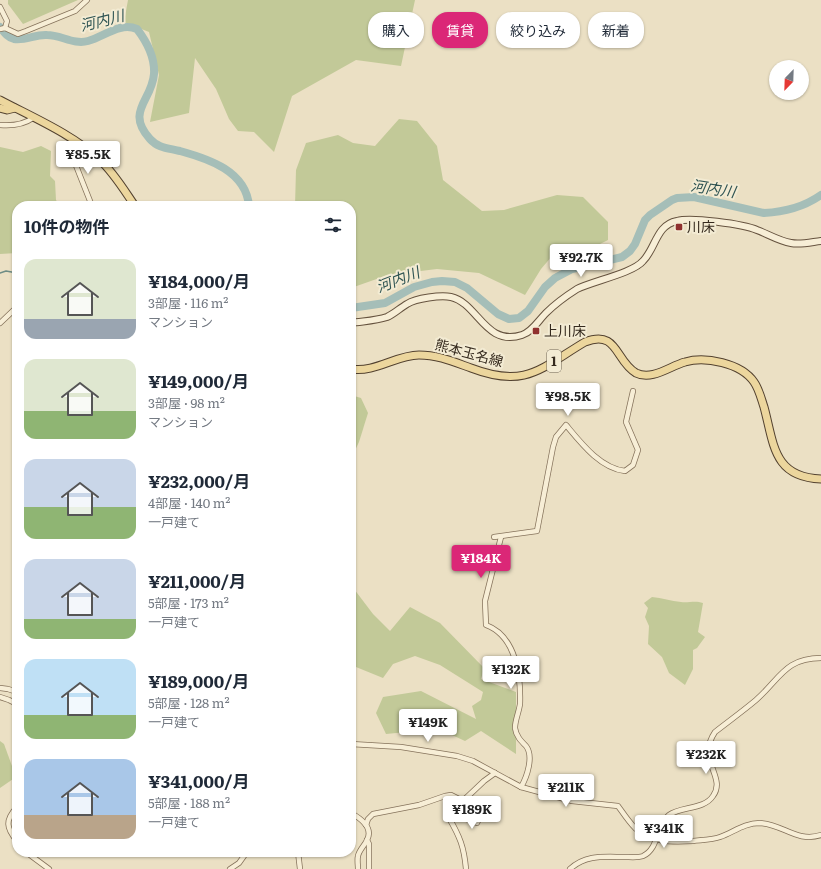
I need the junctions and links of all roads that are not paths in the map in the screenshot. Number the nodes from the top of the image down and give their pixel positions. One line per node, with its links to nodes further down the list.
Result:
1 (87, 0): 3 (street)
2 (0, 7): 3 (street)
3 (3, 28)
4 (0, 100): 6 (main road)
5 (0, 108): 6 (main road)
6 (15, 108): 7 (main road)
7 (33, 118): 8 (street); 9 (main road)
8 (0, 125)
9 (78, 144): 10 (street); 11 (main road)
10 (90, 201)
11 (131, 201)
12 (821, 241): 14 (main road)
13 (12, 312): 15 (street)
14 (356, 322)
15 (0, 323)
16 (356, 369): 18 (main road, 熊本玉名線 / 1)
17 (633, 391): 20 (street)
18 (821, 479)
19 (494, 537): 20 (street)
20 (500, 537): 28 (street)
21 (821, 658): 35 (street)
22 (0, 688): 23 (street)
23 (12, 691)
24 (0, 697): 25 (street)
25 (12, 702)
26 (356, 744): 27 (street)
27 (495, 773): 28 (street); 29 (street)
28 (521, 787): 35 (street)
29 (464, 799): 32 (street); 45 (street)
30 (12, 813): 33 (street)
31 (356, 816): 32 (street)
32 (366, 825): 36 (street)
33 (12, 834)
34 (821, 835): 35 (street)
35 (656, 839): 46 (street)
36 (367, 840): 43 (street); 44 (street)
37 (33, 857): 40 (street)
38 (243, 857): 41 (street)
39 (299, 857): 42 (street)
40 (49, 869)
41 (230, 869)
42 (300, 869)
43 (358, 869)
44 (369, 869)
45 (466, 869)
46 (570, 869)

